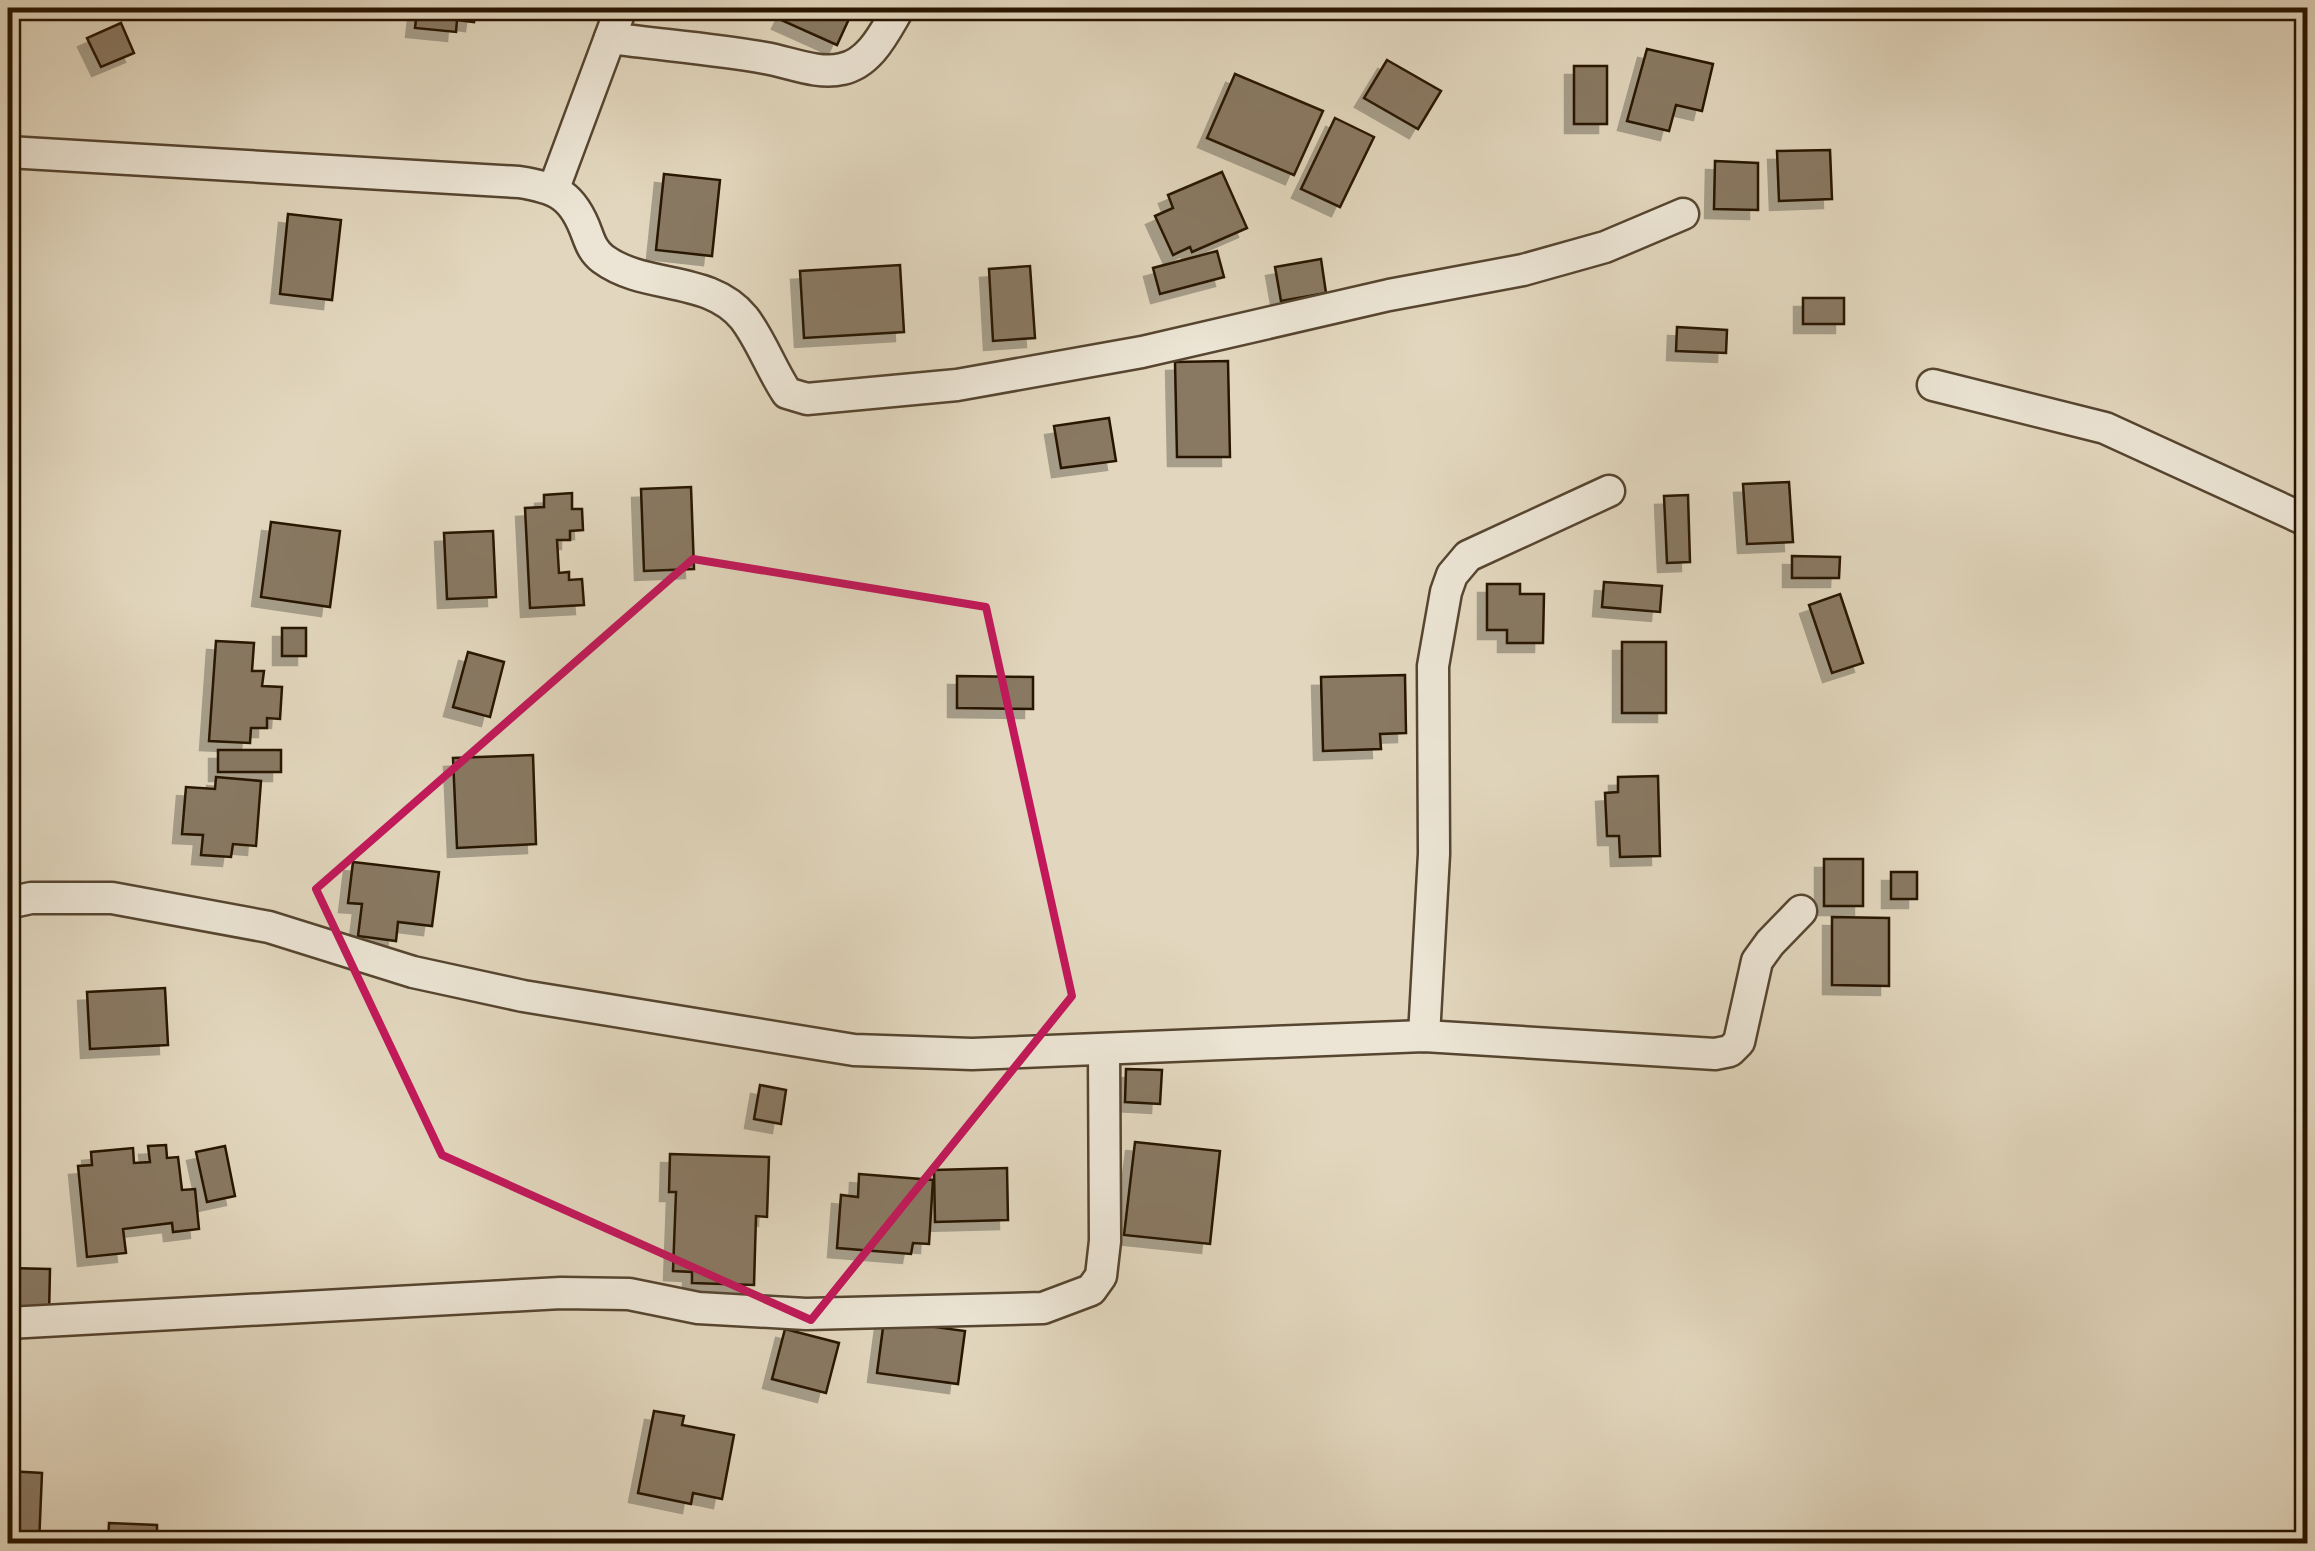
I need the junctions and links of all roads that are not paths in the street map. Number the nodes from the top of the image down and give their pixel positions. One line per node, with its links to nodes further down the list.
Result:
1 (621, 8): 3 (street)
2 (899, 8): 3 (street)
3 (610, 38): 5 (street)
4 (8, 152): 5 (street)
5 (554, 188): 6 (street)
6 (1682, 214)
7 (1932, 385): 9 (street)
8 (1608, 491): 12 (street)
9 (2308, 521)
10 (8, 903): 13 (street)
11 (1801, 911): 12 (street)
12 (1424, 1036): 13 (street)
13 (1104, 1051): 14 (street)
14 (8, 1323)

